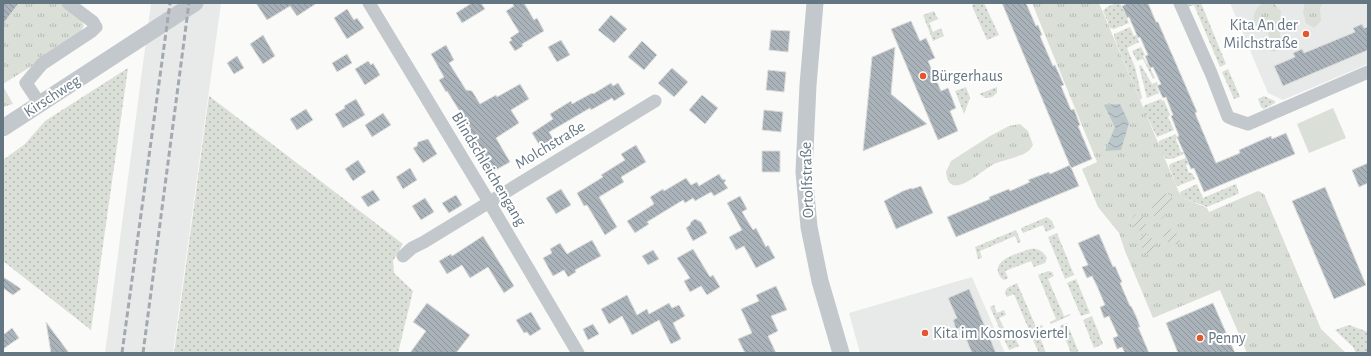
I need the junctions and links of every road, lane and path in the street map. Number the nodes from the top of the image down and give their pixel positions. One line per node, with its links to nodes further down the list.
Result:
1 (68, 3): 8 (street)
2 (195, 3): 8 (street, Kirschweg)
3 (369, 3): 10 (street, Blindschleichengang)
4 (815, 3): 13 (street, Ortolfstraße)
5 (1180, 3): 6 (street)
6 (1368, 72)
7 (655, 101): 10 (street, Molchstraße)
8 (40, 104): 9 (street, Kirschweg)
9 (3, 128)
10 (489, 202): 11 (street, Molchstraße); 12 (street, Blindschleichengang)
11 (403, 256)
12 (578, 353)
13 (841, 353)

